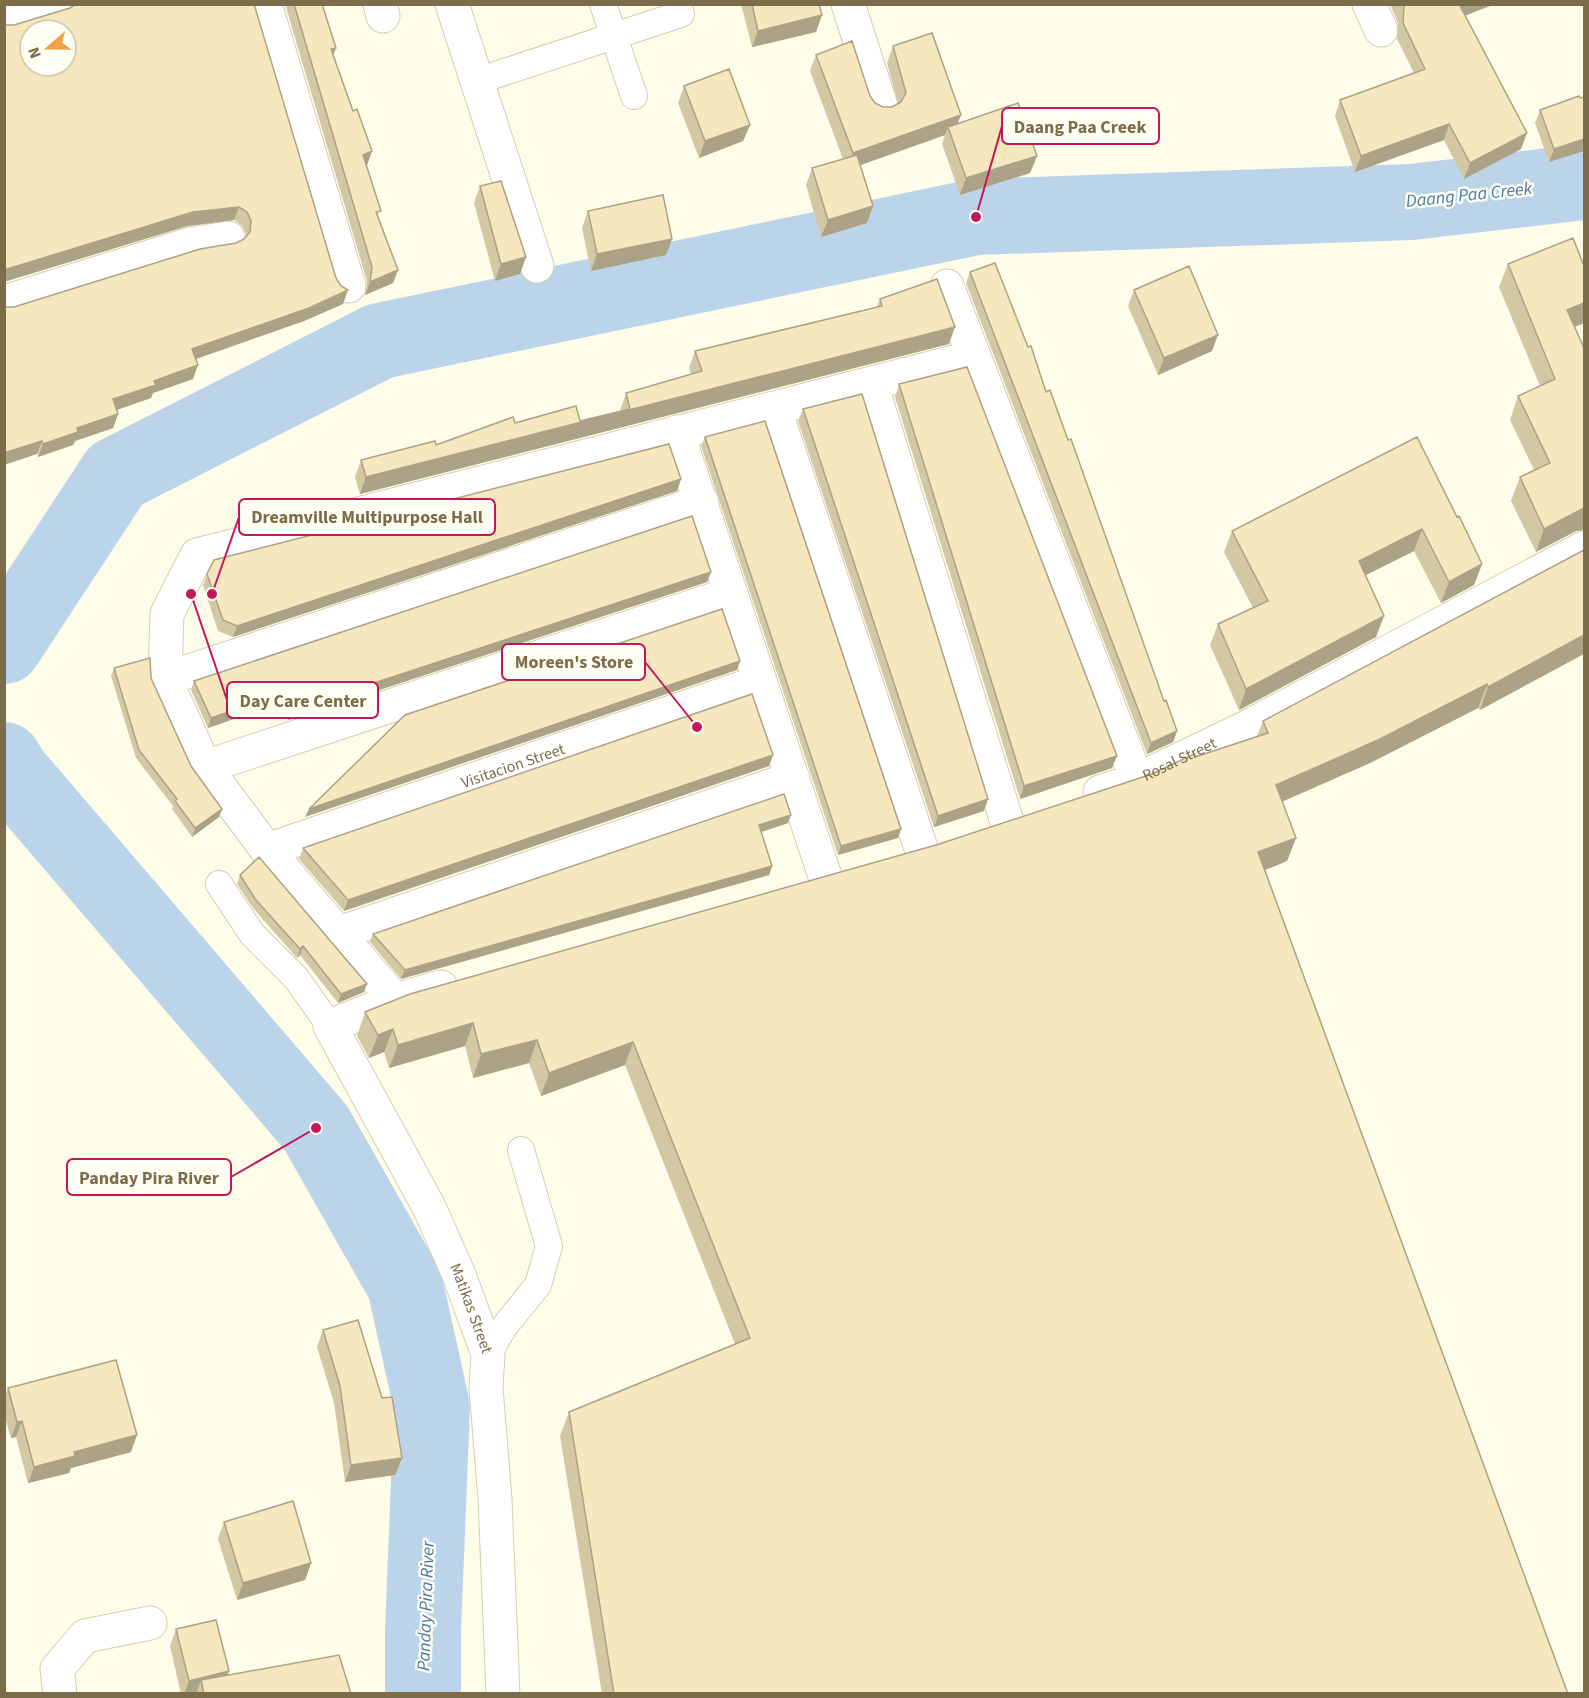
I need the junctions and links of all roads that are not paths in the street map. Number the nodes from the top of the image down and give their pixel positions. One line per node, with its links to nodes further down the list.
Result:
1 (59, 4): 7 (street)
2 (265, 4): 14 (street)
3 (452, 4): 9 (street)
4 (603, 4): 8 (lane)
5 (848, 4): 11 (street)
6 (681, 14): 8 (lane)
7 (4, 20)
8 (613, 36): 9 (lane); 10 (lane)
9 (477, 81): 13 (street)
10 (634, 96)
11 (881, 106)
12 (228, 238): 16 (street)
13 (537, 266)
14 (349, 286)
15 (947, 286): 17 (street)
16 (4, 302)
17 (974, 357): 18 (street); 28 (street)
18 (872, 384): 19 (street); 31 (street)
19 (776, 410): 20 (street); 33 (street)
20 (677, 432): 21 (street); 24 (street)
21 (702, 502): 23 (street); 24 (street)
22 (1584, 548): 28 (street, Rosal Street)
23 (730, 594): 25 (street); 26 (street)
24 (165, 679): 26 (street)
25 (759, 682): 27 (street); 32 (street, Visitacion Street)
26 (205, 767): 32 (street)
27 (793, 778): 36 (street); 39 (street)
28 (1137, 780): 29 (street, Rosal Street)
29 (1072, 801)
30 (1039, 812): 31 (street)
31 (1007, 822): 33 (street)
32 (267, 850): 39 (street)
33 (922, 851): 34 (street)
34 (890, 861)
35 (858, 870): 36 (street)
36 (826, 879): 38 (street)
37 (219, 884): 42 (lane)
38 (792, 889)
39 (339, 933): 41 (street)
40 (475, 978): 41 (street)
41 (395, 1000): 42 (street)
42 (330, 1026): 44 (street, Matikas Street)
43 (521, 1150): 44 (lane)
44 (488, 1354): 47 (street, Matikas Street)
45 (150, 1623): 46 (street)
46 (60, 1694)
47 (503, 1694)

